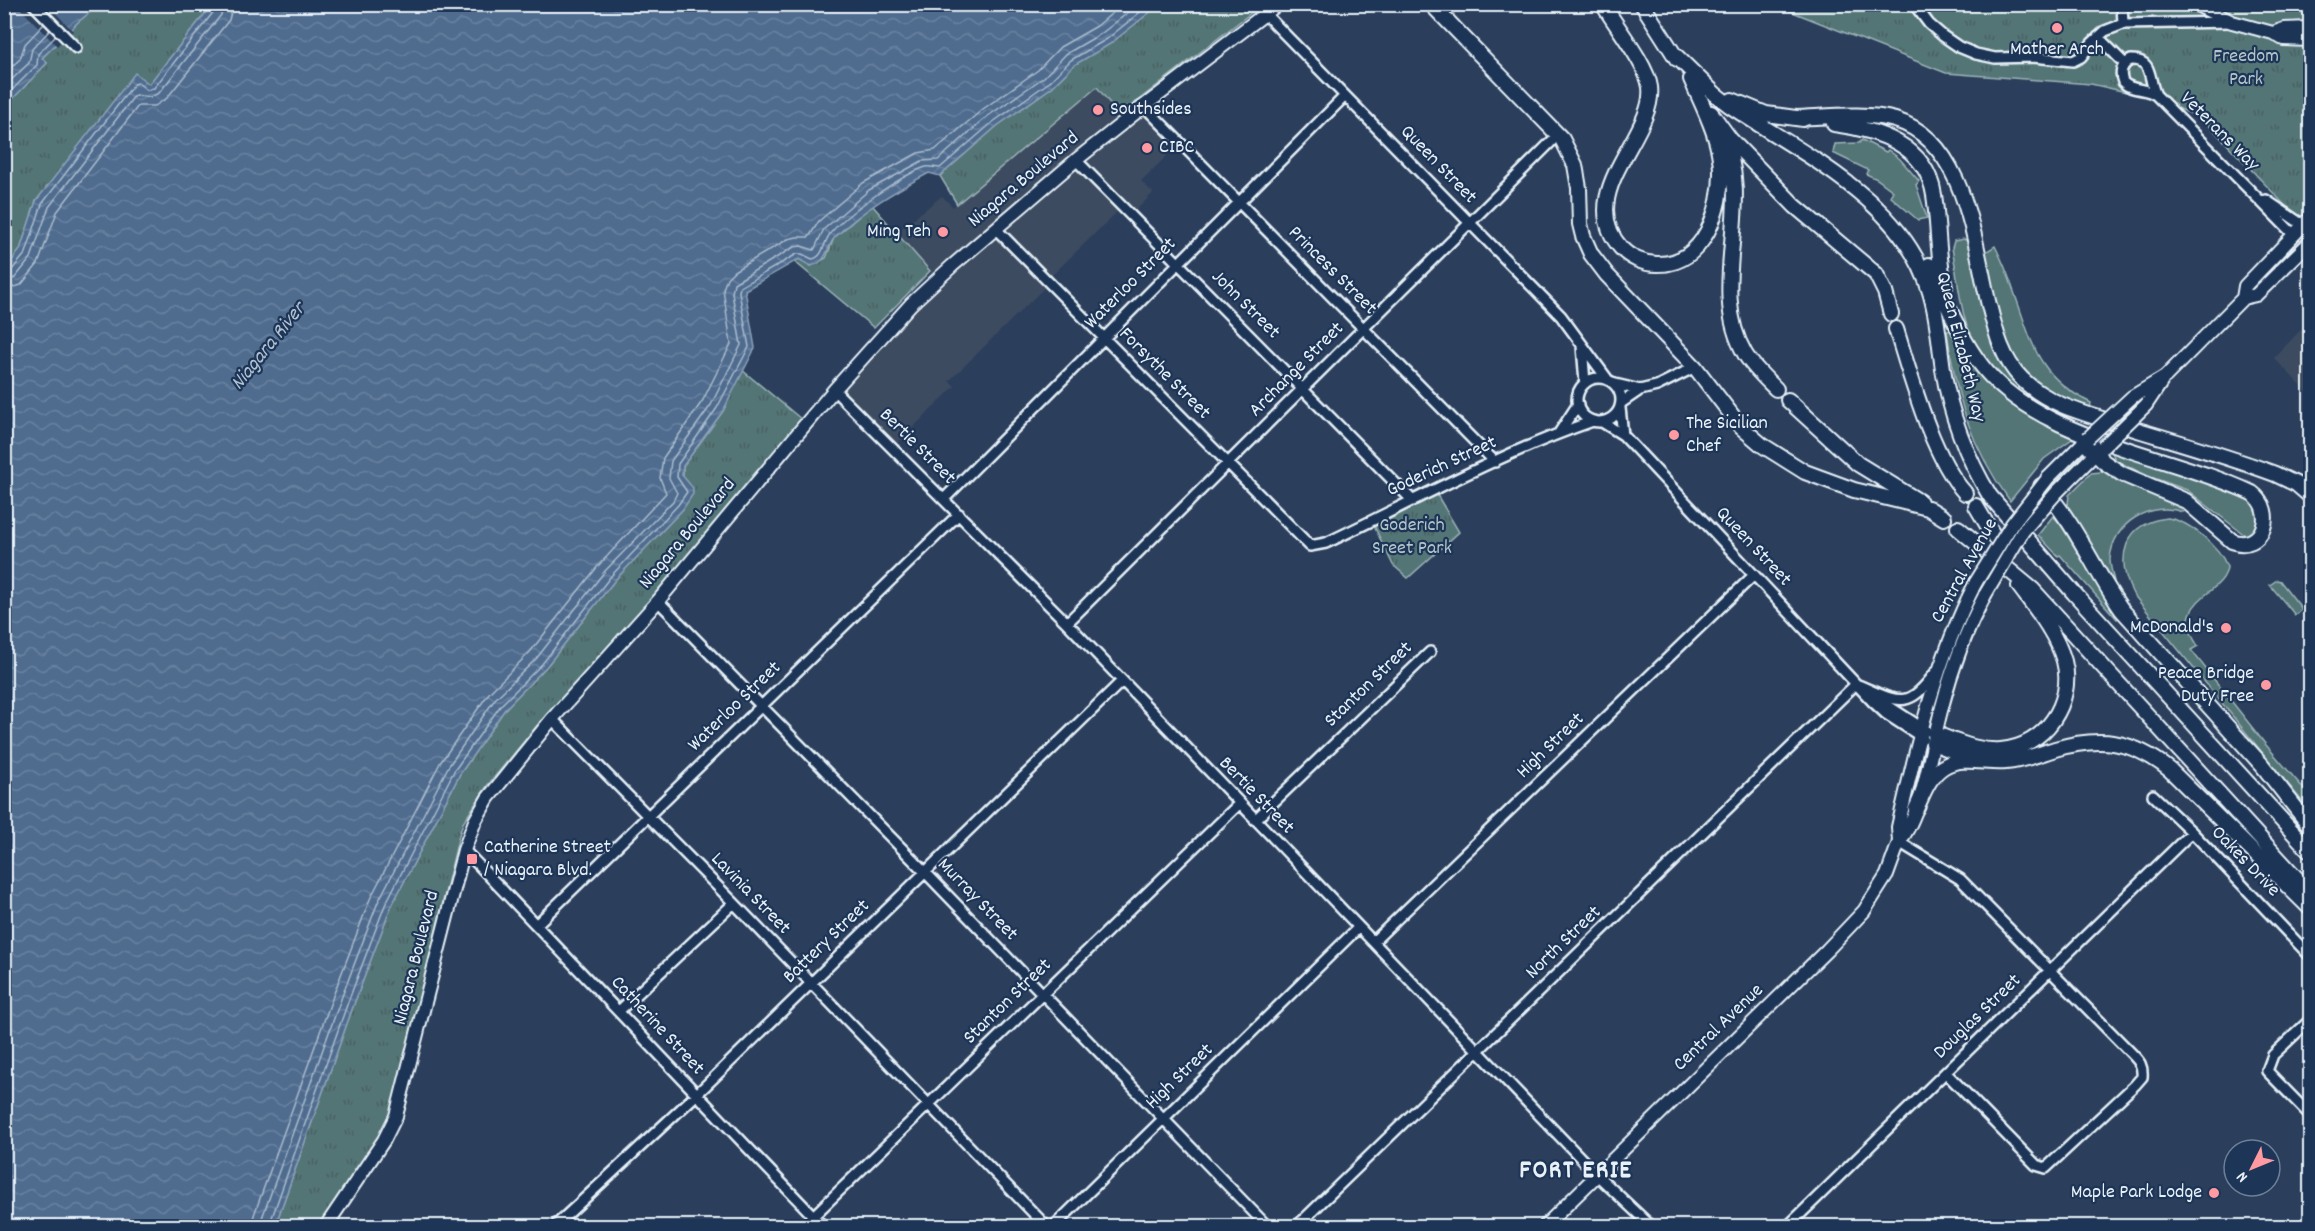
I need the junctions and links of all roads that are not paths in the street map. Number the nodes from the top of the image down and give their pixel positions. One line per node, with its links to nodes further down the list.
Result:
1 (33, 4): 16 (street)
2 (1278, 4): 9 (main road, Niagara Boulevard)
3 (1431, 4): 42 (highway)
4 (1602, 4): 18 (highway)
5 (1642, 4): 18 (highway, Queen Elizabeth Way)
6 (1914, 4): 14 (street)
7 (2122, 4): 11 (street)
8 (2195, 4): 10 (main road)
9 (1265, 14): 20 (street, Queen Street); 21 (main road, Niagara Boulevard)
10 (2232, 22): 11 (street); 13 (main road)
11 (2123, 24): 14 (street)
12 (2310, 28): 13 (main road)
13 (2273, 33): 15 (main road)
14 (2098, 37): 17 (street, Veterans Way)
15 (2310, 40)
16 (76, 48)
17 (2125, 64): 19 (street, Veterans Way); 19 (street, Veterans Way)
18 (1695, 80): 22 (highway, Queen Elizabeth Way); 23 (highway); 26 (highway, Queen Elizabeth Way)
19 (2156, 95): 27 (street, Veterans Way)
20 (1345, 96): 28 (street, Waterloo Street); 29 (street, Queen Street)
21 (1143, 106): 25 (main road, Niagara Boulevard); 28 (street, Princess Street)
22 (1711, 113): 36 (highway); 47 (highway)
23 (1796, 118): 37 (highway); 62 (highway)
24 (1552, 141): 29 (street, Archange Street)
25 (1076, 160): 31 (main road, Niagara Boulevard); 34 (street, John Street)
26 (1836, 177): 37 (highway); 92 (highway, Queen Elizabeth Way)
27 (2256, 194): 30 (street, Veterans Way); 32 (street, Veterans Way)
28 (1238, 202): 34 (street, Waterloo Street); 38 (street, Princess Street)
29 (1470, 224): 38 (street, Archange Street); 41 (street, Queen Street)
30 (2308, 225): 32 (main road, Central Avenue)
31 (996, 229): 40 (street, Forsythe Street); 48 (main road, Niagara Boulevard)
32 (2294, 235): 33 (main road); 35 (main road, Central Avenue)
33 (2309, 247): 35 (main road, Central Avenue)
34 (1178, 263): 40 (street, Waterloo Street); 46 (street, John Street)
35 (2243, 298): 43 (main road, Central Avenue)
36 (1891, 314)
37 (1954, 316): 57 (highway)
38 (1364, 329): 46 (street, Archange Street); 58 (street, Princess Street)
39 (1896, 329): 61 (highway)
40 (1102, 338): 59 (street, Forsythe Street); 63 (street, Waterloo Street)
41 (1581, 344): 44 (street, Queen Street); 45 (street, Queen Street)
42 (1695, 367): 49 (street); 50 (highway)
43 (2165, 377): 56 (main road, Central Avenue, bridge); 57 (main road, Central Avenue, bridge)
44 (1612, 382): 45 (street); 49 (street); 52 (street)
45 (1586, 383): 51 (street)
46 (1303, 389): 59 (street, Archange Street); 65 (street, John Street)
47 (1776, 389)
48 (834, 390): 63 (street, Bertie Street); 73 (main road, Niagara Boulevard)
49 (1640, 390): 52 (street)
50 (1788, 400)
51 (1578, 404): 53 (street); 54 (street)
52 (1621, 405): 53 (street); 55 (street)
53 (1598, 422): 54 (street, Goderich Street); 55 (street, Queen Street)
54 (1559, 433): 58 (street, Goderich Street)
55 (1623, 435): 71 (street, Queen Street)
56 (2086, 440): 57 (highway); 60 (main road, Central Avenue)
57 (2099, 450): 64 (main road, Central Avenue)
58 (1495, 462): 65 (street, Goderich Street)
59 (1227, 464): 69 (street, Forsythe Street); 74 (street, Archange Street)
60 (2044, 482): 64 (highway, bridge); 76 (main road, Central Avenue, bridge)
61 (1965, 493)
62 (2310, 496)
63 (944, 499): 67 (street, Bertie Street)
64 (2056, 499): 81 (main road, Central Avenue, bridge); 88 (highway)
65 (1413, 501): 69 (street, Goderich Street)
66 (1976, 506): 70 (highway)
67 (959, 514): 74 (street, Bertie Street); 79 (street, Waterloo Street)
68 (1958, 528): 70 (highway)
69 (1308, 544)
70 (2002, 560): 72 (highway); 72 (highway); 81 (highway)
71 (1754, 575): 78 (street, Queen Street); 99 (street, High Street)
72 (2033, 590): 94 (highway)
73 (658, 601): 79 (street, Murray Street); 80 (main road, Niagara Boulevard)
74 (1067, 623): 77 (street, Bertie Street)
75 (1430, 651): 87 (street, Stanton Street)
76 (1939, 669): 78 (street); 81 (main road, Central Avenue)
77 (1122, 681): 84 (street, Bertie Street); 93 (street, Battery Street)
78 (1856, 684): 81 (street, Queen Street); 106 (street, North Street)
79 (762, 705): 86 (street, Waterloo Street); 93 (street, Murray Street)
80 (552, 719): 86 (street, Lavinia Street); 91 (main road, Niagara Boulevard)
81 (1927, 735): 82 (highway); 85 (main road, Central Avenue); 90 (main road, Central Avenue)
82 (1990, 762): 85 (highway); 96 (highway)
83 (2153, 795): 89 (street, Oakes Drive)
84 (1239, 804): 87 (street, Bertie Street); 103 (street, Stanton Street)
85 (1916, 809): 90 (main road, Central Avenue)
86 (648, 816): 95 (street, Lavinia Street); 97 (street, Waterloo Street)
87 (1255, 820): 98 (street, Bertie Street)
88 (2310, 826)
89 (2192, 832): 100 (street, Oakes Drive); 101 (street, Douglas Street)
90 (1899, 842): 101 (street); 112 (main road, Central Avenue)
91 (464, 850): 97 (street, Catherine Street); 114 (main road, Niagara Boulevard)
92 (2310, 851)
93 (925, 872): 102 (street, Battery Street); 103 (street, Murray Street)
94 (2310, 893)
95 (734, 903): 102 (street, Lavinia Street); 104 (street)
96 (2310, 908)
97 (536, 925): 104 (street, Catherine Street)
98 (1358, 928): 99 (street, Bertie Street); 111 (street, High Street)
99 (1373, 942): 106 (street, Bertie Street)
100 (2310, 956)
101 (2051, 970): 107 (street, Douglas Street); 107 (street)
102 (811, 983): 108 (street, Battery Street); 109 (street, Lavinia Street)
103 (1042, 995): 109 (street, Stanton Street); 111 (street, Murray Street)
104 (619, 1011): 108 (street, Catherine Street)
105 (2310, 1020): 110 (street)
106 (1479, 1051): 112 (street, Bertie Street); 121 (street, North Street)
107 (1946, 1073): 124 (street, Douglas Street)
108 (696, 1095): 113 (street, Catherine Street); 115 (street, Battery Street)
109 (927, 1106): 113 (street, Stanton Street); 118 (street, Lavinia Street)
110 (2309, 1114)
111 (1162, 1119): 119 (street, High Street); 120 (street, Murray Street)
112 (1597, 1175): 122 (main road, Central Avenue); 123 (street, Bertie Street)
113 (813, 1216): 116 (street, Stanton Street); 117 (street, Catherine Street)
114 (326, 1227)
115 (555, 1227)
116 (802, 1227)
117 (823, 1227)
118 (1046, 1227)
119 (1054, 1227)
120 (1267, 1227)
121 (1297, 1227)
122 (1545, 1227)
123 (1651, 1227)
124 (1788, 1227)

